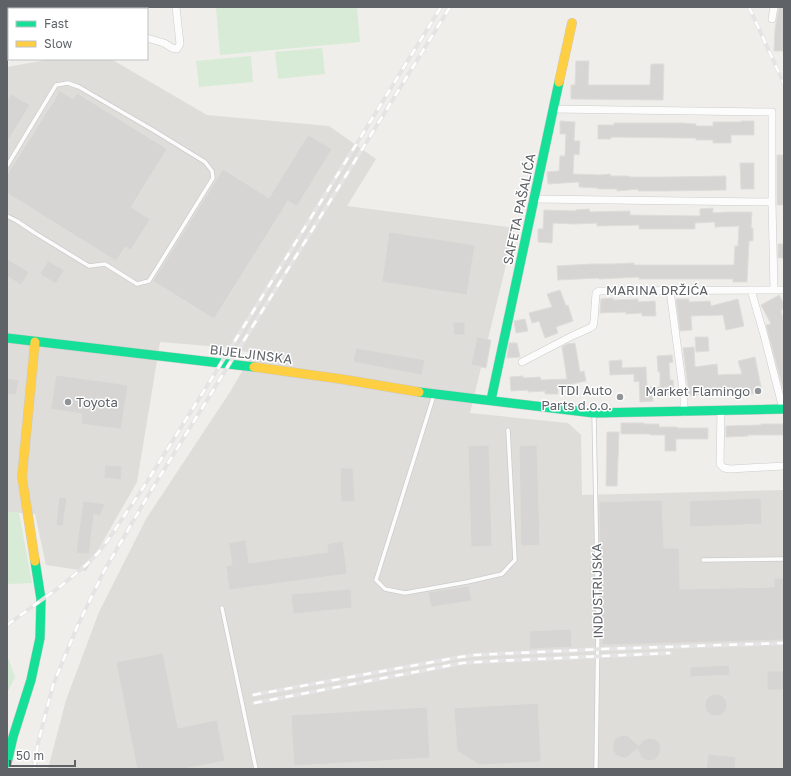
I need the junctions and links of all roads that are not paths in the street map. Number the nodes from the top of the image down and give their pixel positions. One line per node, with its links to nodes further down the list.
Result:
1 (176, 7): 5 (street)
2 (774, 7): 3 (street)
3 (772, 18)
4 (572, 23): 6 (street, SAFETA PAŠALIĆA)
5 (148, 38)
6 (554, 109): 8 (street, SAFETA PAŠALIĆA); 9 (street)
7 (7, 166): 10 (lane)
8 (534, 198): 9 (street); 19 (street, SAFETA PAŠALIĆA)
9 (772, 202): 13 (street)
10 (7, 216)
11 (670, 290): 12 (street, MARINA DRŽIĆA); 17 (street, MARINA DRŽIĆA); 23 (street)
12 (751, 290): 13 (street, MARINA DRŽIĆA); 20 (street)
13 (774, 290): 14 (street, MARINA DRŽIĆA)
14 (784, 290)
15 (7, 338): 16 (street, BIJELJINSKA)
16 (35, 342): 18 (street, BIJELJINSKA); 29 (street)
17 (522, 362)
18 (435, 394): 19 (street, BIJELJINSKA); 24 (lane)
19 (491, 400): 22 (street, BIJELJINSKA)
20 (783, 409): 21 (street, BIJELJINSKA)
21 (721, 411): 23 (street, BIJELJINSKA); 25 (street)
22 (594, 412): 23 (street, BIJELJINSKA); 31 (lane, INDUSTRIJSKA)
23 (684, 412)
24 (508, 430)
25 (784, 466)
26 (784, 559): 27 (lane)
27 (703, 560)
28 (222, 608): 30 (lane)
29 (7, 763)
30 (256, 769)
31 (596, 769)

